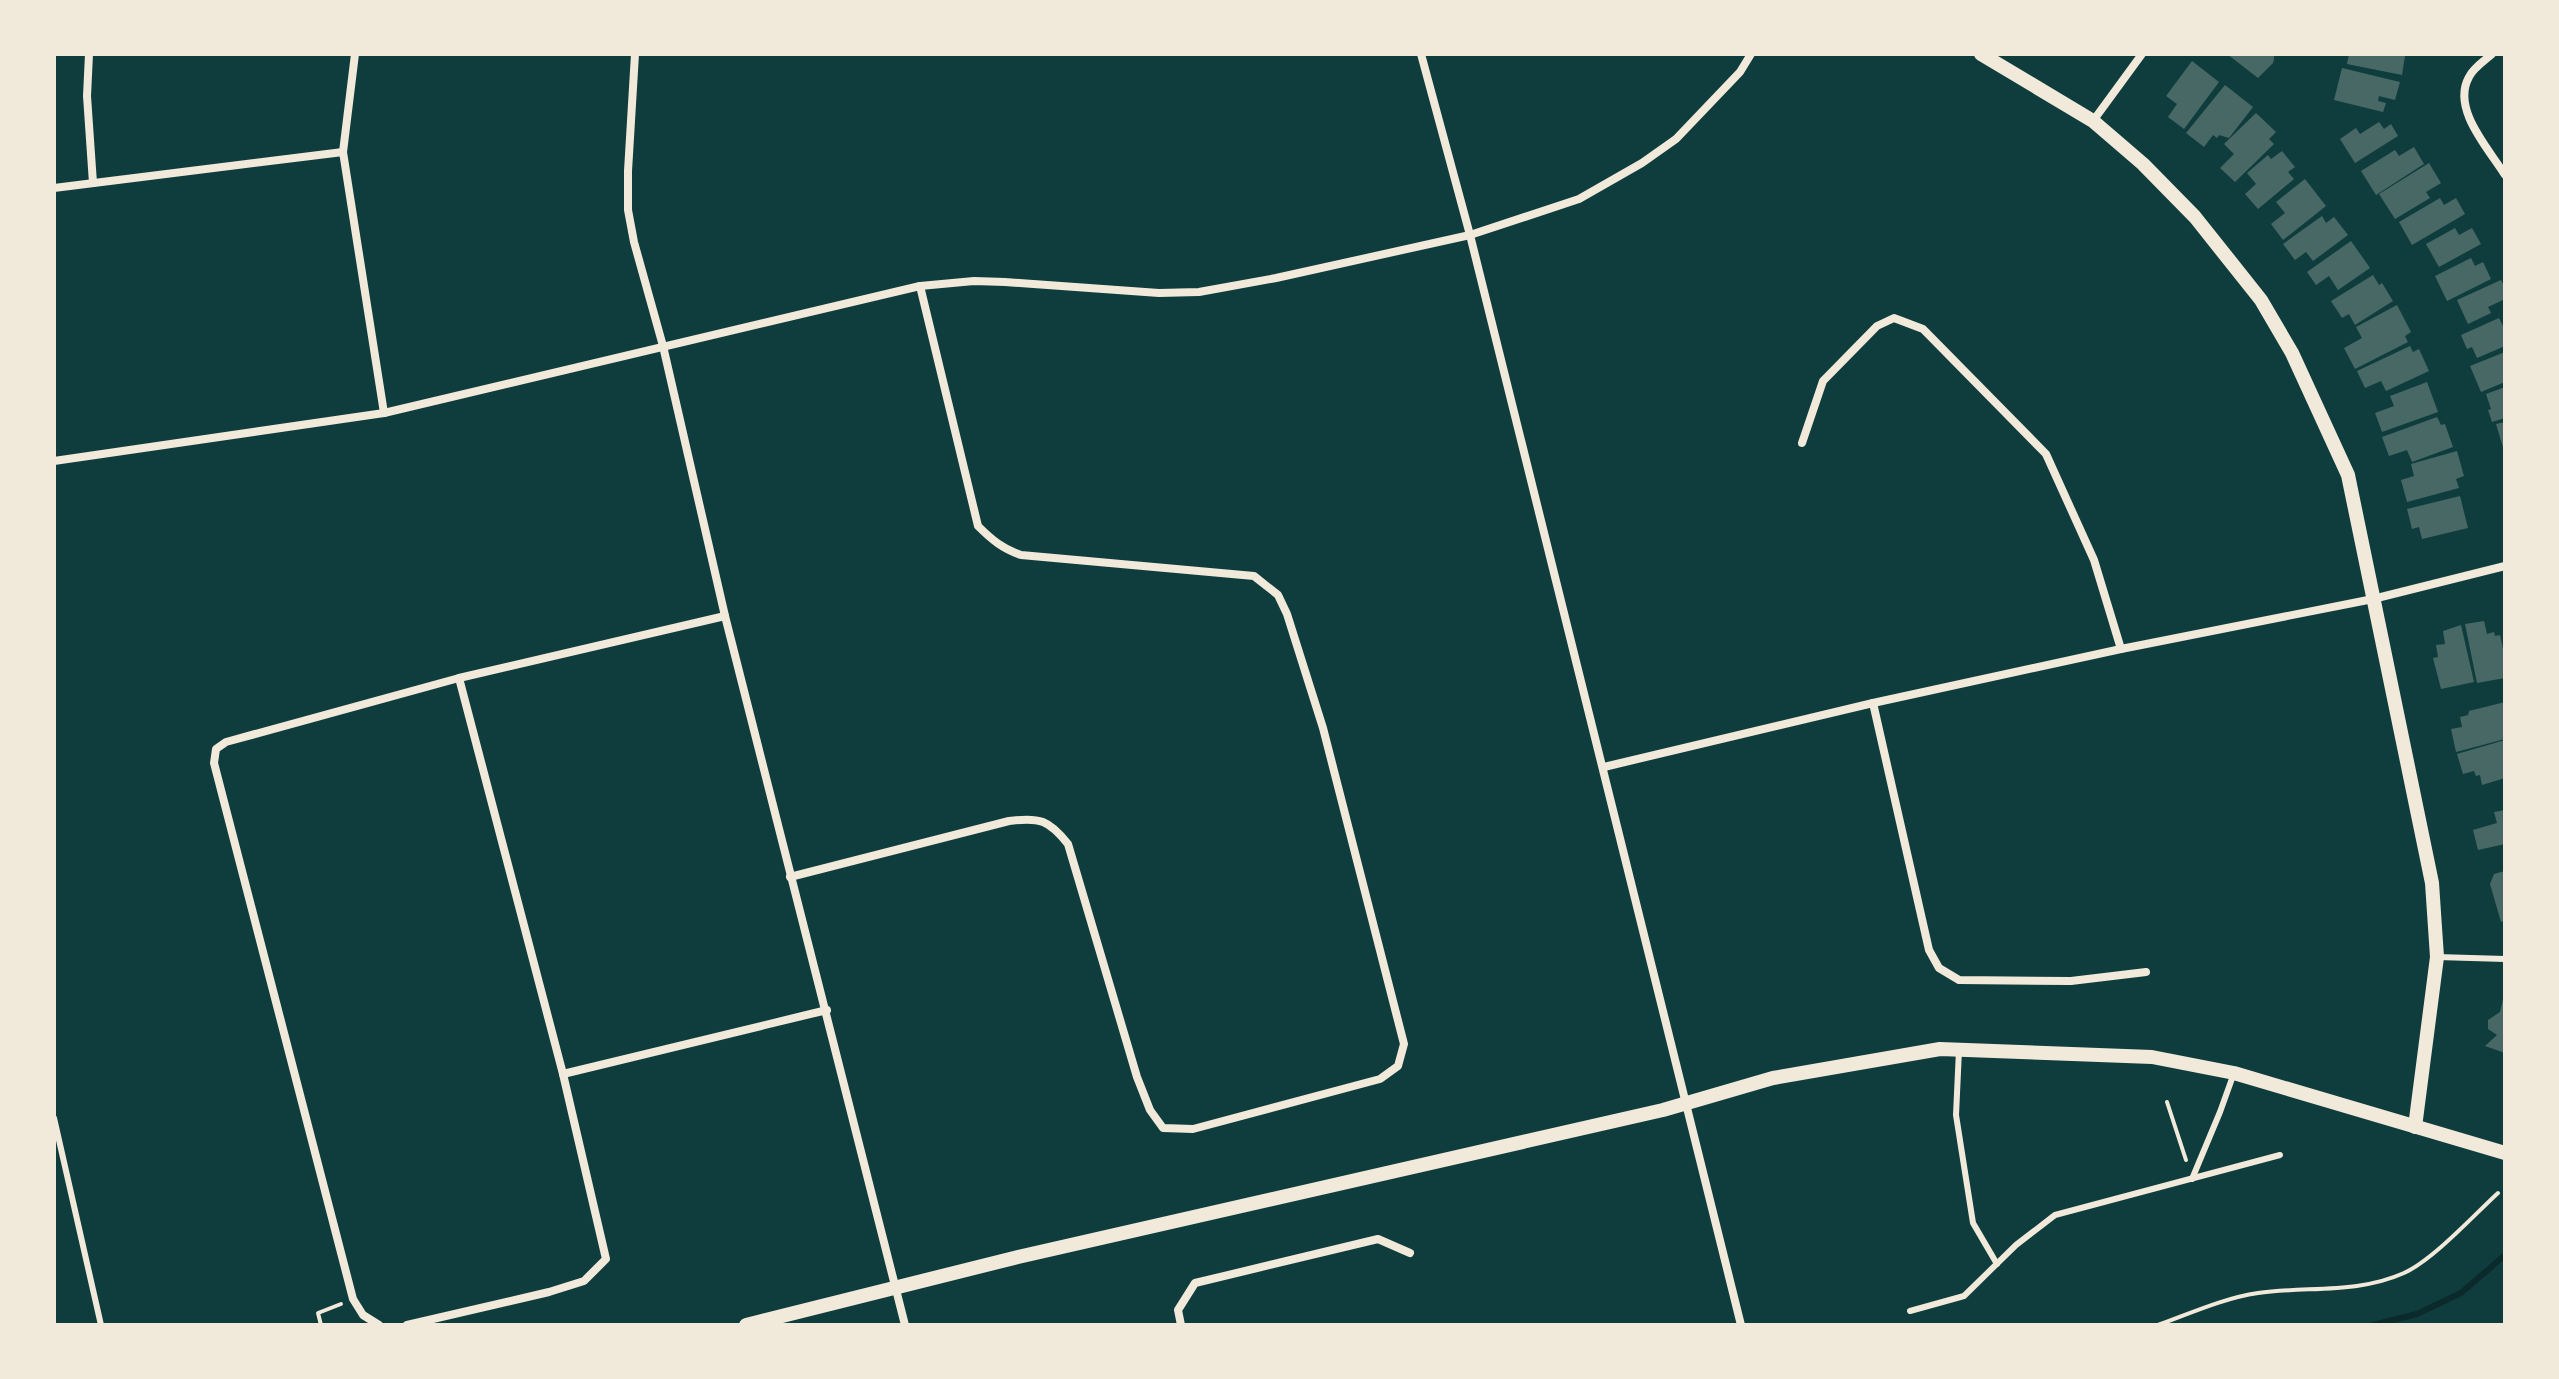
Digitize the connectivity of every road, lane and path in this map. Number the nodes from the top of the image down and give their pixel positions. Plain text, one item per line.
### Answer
1 (89, 54) edge
2 (355, 54) edge
3 (635, 54) edge
4 (1421, 54) edge
5 (1751, 54) edge
6 (1981, 54) edge
7 (2142, 54) edge
8 (2492, 54) edge
9 (2093, 121) junction
10 (343, 152) junction
11 (2505, 175) edge
12 (93, 183) junction
13 (54, 188) edge
14 (1470, 235) junction
15 (920, 286) junction
16 (663, 346) junction
17 (384, 413) junction
18 (1802, 443) dead end
19 (54, 461) edge
20 (2505, 566) edge
21 (2373, 599) junction
22 (725, 616) junction
23 (2121, 649) junction
24 (459, 678) junction
25 (1873, 703) junction
26 (1604, 767) junction
27 (790, 877) junction
28 (2437, 957) junction
29 (2505, 959) edge
30 (2146, 972) dead end
31 (827, 1010) junction
32 (1959, 1050) junction
33 (2234, 1073) junction
34 (563, 1074) junction
35 (2167, 1102) dead end
36 (1688, 1103) junction
37 (54, 1118) edge
38 (2415, 1127) junction
39 (2505, 1153) edge
40 (2280, 1155) dead end
41 (2192, 1179) junction
42 (2498, 1193) dead end
43 (1410, 1253) dead end
44 (1997, 1264) junction
45 (896, 1288) junction
46 (353, 1299) junction
47 (1910, 1311) dead end
48 (101, 1325) edge
49 (321, 1325) edge
50 (379, 1325) edge
51 (407, 1325) edge
52 (746, 1325) edge
53 (905, 1325) edge
54 (1181, 1325) edge
55 (1741, 1325) edge
56 (2158, 1325) edge

1 - 12 street
2 - 10 street
3 - 16 street
4 - 14 street
5 - 14 street
6 - 9 street
7 - 9 street
8 - 11 street
9 - 21 street
10 - 12 street
10 - 17 street
12 - 13 street
14 - 15 street
14 - 26 street
15 - 16 street
15 - 27 street
16 - 17 street
16 - 22 street
17 - 19 street
18 - 23 street
20 - 21 street
21 - 23 street
21 - 28 street
22 - 24 street
22 - 27 street
23 - 25 street
24 - 34 street
24 - 46 street
25 - 26 street
25 - 30 street
26 - 36 street
27 - 31 street
28 - 29 lane
28 - 38 street
31 - 34 street
31 - 45 street
32 - 33 street
32 - 36 street
32 - 44 lane
33 - 38 street
33 - 41 lane
34 - 51 street
35 - 41 path
36 - 45 street
36 - 55 street
37 - 48 lane
38 - 39 street
40 - 41 lane
41 - 44 lane
42 - 56 path
43 - 54 street
44 - 47 lane
45 - 52 street
45 - 53 street
46 - 49 path
46 - 50 street

